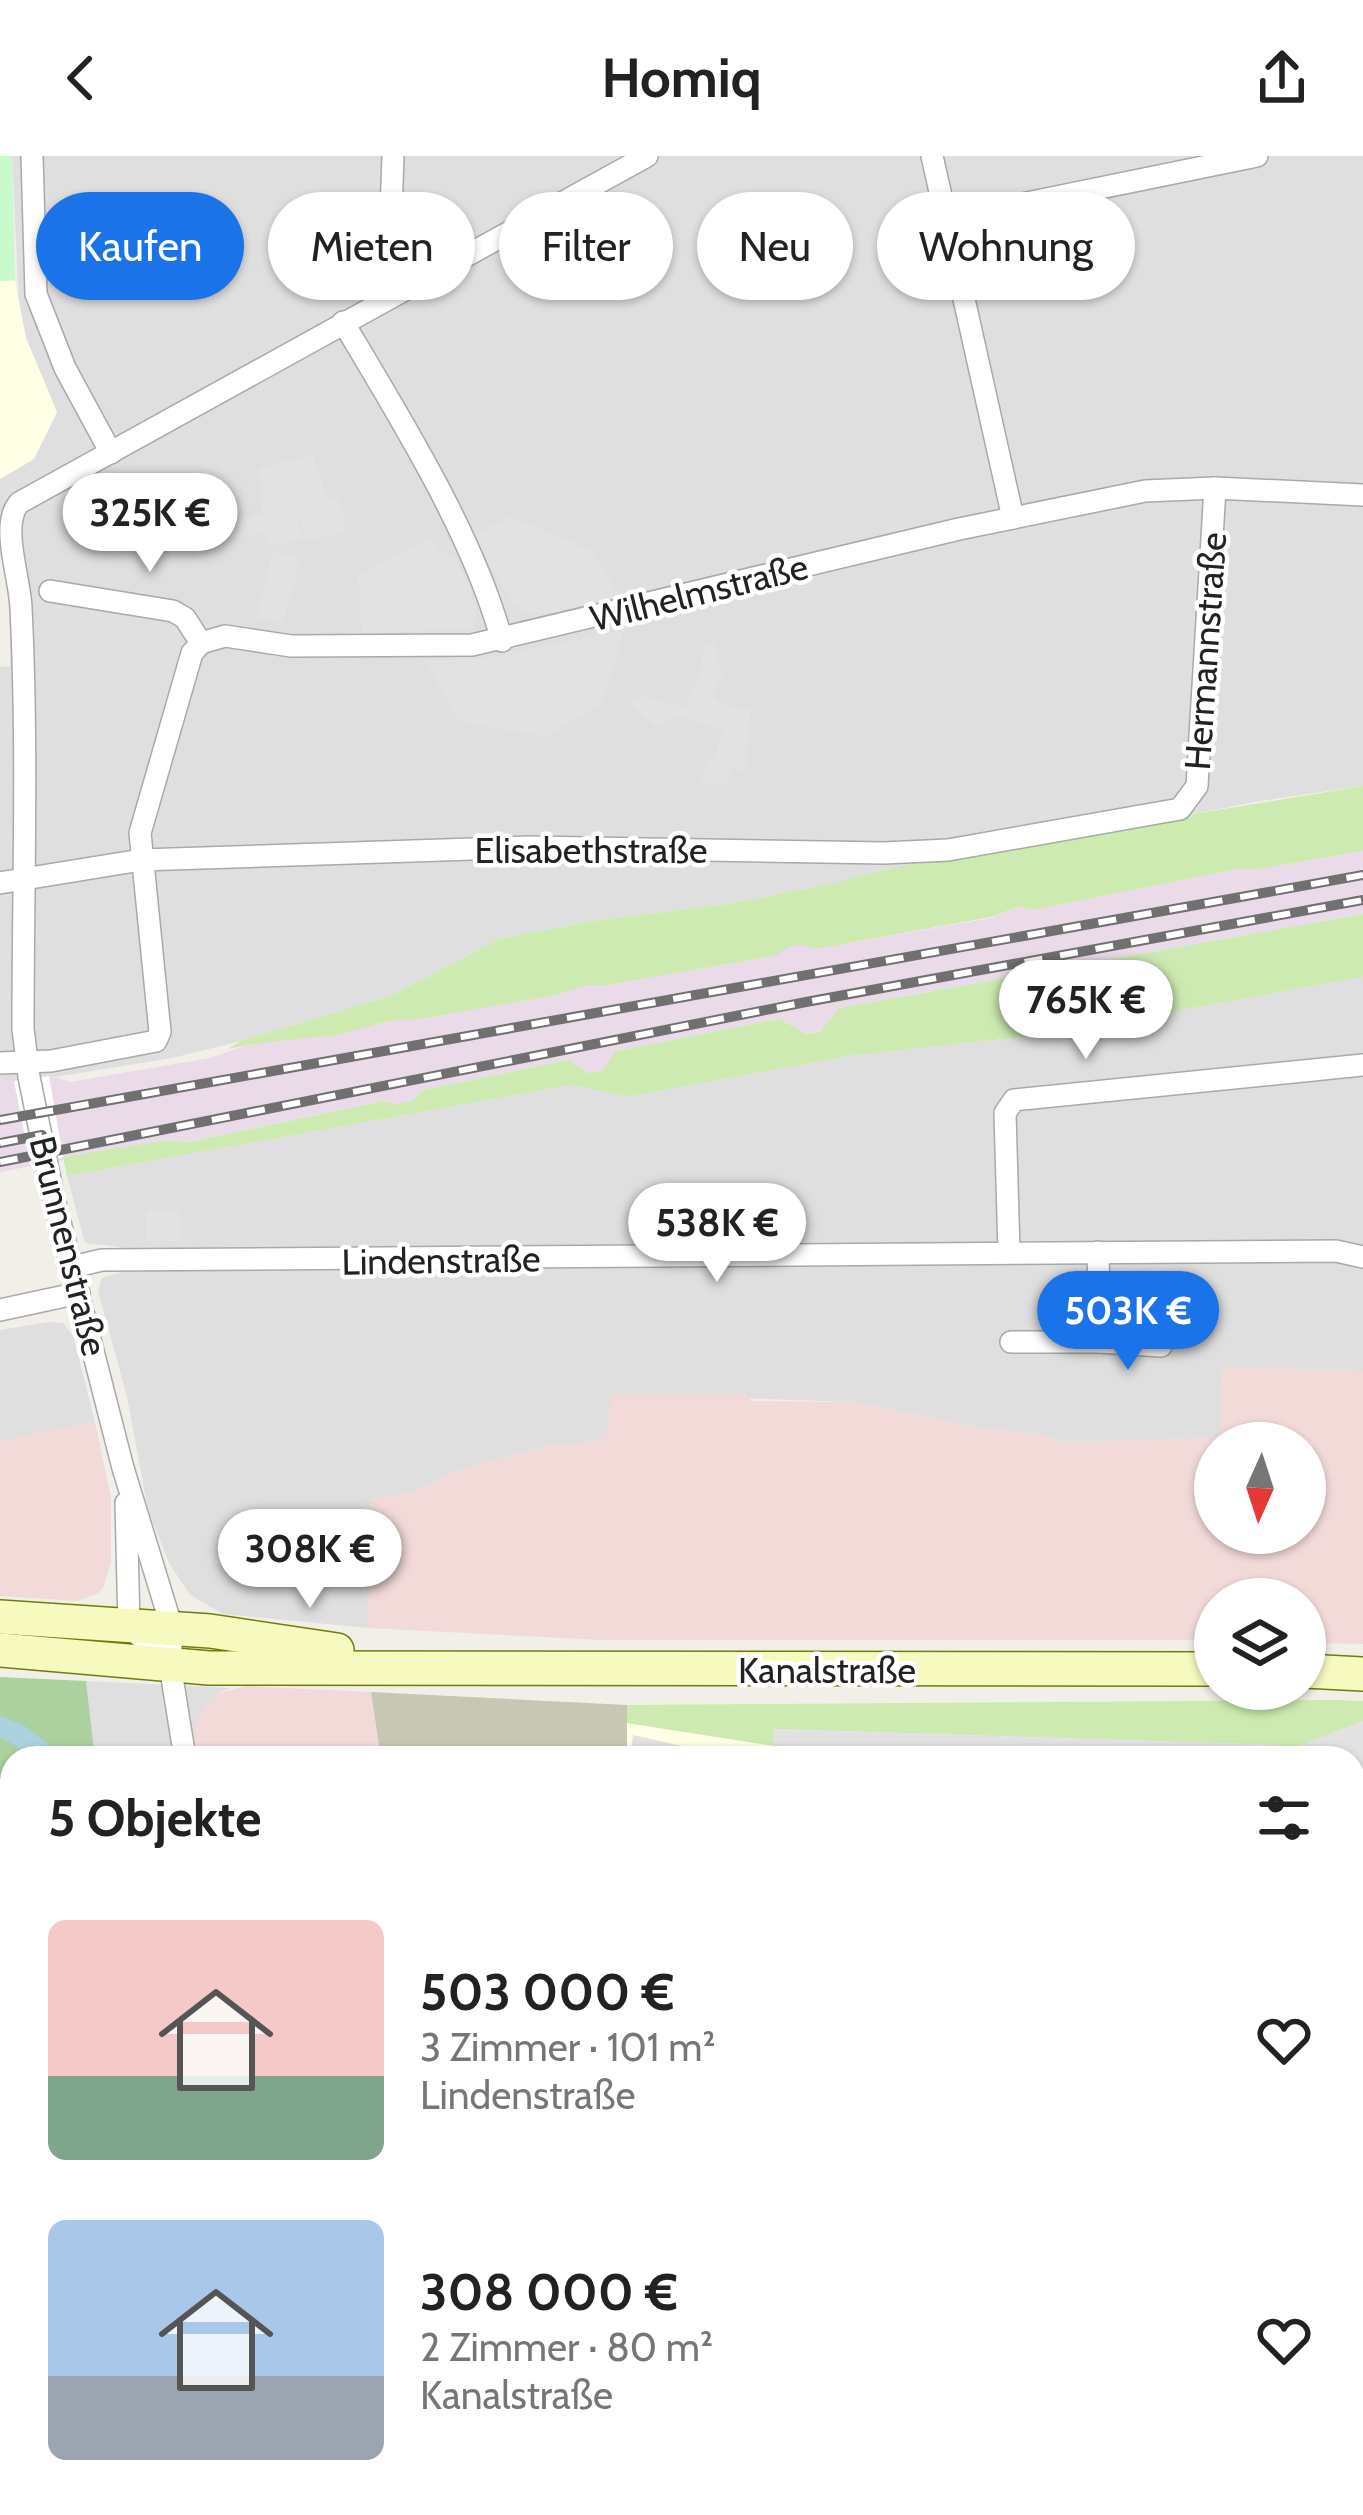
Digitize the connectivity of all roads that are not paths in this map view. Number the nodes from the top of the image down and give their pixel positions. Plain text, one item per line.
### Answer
1 (32, 156) edge
2 (393, 156) edge
3 (647, 156) edge
4 (932, 156) edge
5 (1256, 156) edge
6 (392, 192) edge
7 (941, 192) edge
8 (1080, 192) edge
9 (475, 249) edge
10 (381, 300) edge
11 (966, 300) edge
12 (343, 322) junction
13 (111, 453) junction
14 (1215, 488) junction
15 (1363, 495) edge
16 (1013, 518) junction
17 (50, 591) dead end
18 (502, 641) junction
19 (201, 644) junction
20 (1180, 809) joint
21 (141, 860) junction
22 (23, 879) junction
23 (0, 883) edge
24 (26, 1061) junction
25 (0, 1063) edge
26 (1363, 1065) edge
27 (1009, 1252) junction
28 (1098, 1252) junction
29 (1363, 1257) edge
30 (72, 1267) junction
31 (79, 1294) junction
32 (0, 1310) edge
33 (1011, 1342) dead end
34 (1100, 1342) junction
35 (1160, 1346) dead end
36 (123, 1468) junction
37 (0, 1617) edge
38 (129, 1625) junction
39 (172, 1628) junction
40 (0, 1650) edge
41 (170, 1665) junction
42 (439, 1666) junction
43 (1194, 1669) edge
44 (1326, 1672) edge
45 (1363, 1674) edge
46 (183, 1746) edge

1 - 13 street
2 - 6 street
3 - 9 street
4 - 7 street
5 - 8 street
10 - 12 street
11 - 16 street
12 - 13 street
12 - 18 street
13 - 22 street, Brunnenstraße
14 - 15 street, Wilhelmstraße
14 - 16 street, Wilhelmstraße
14 - 20 street, Hermannstraße
16 - 18 street, Wilhelmstraße
17 - 19 street
18 - 19 street, Wilhelmstraße
19 - 21 street
20 - 21 street, Elisabethstraße
21 - 22 street, Elisabethstraße
21 - 24 street
22 - 23 street, Elisabethstraße
22 - 24 street, Brunnenstraße
24 - 25 street
24 - 30 street, Brunnenstraße
26 - 27 street
27 - 28 street, Lindenstraße
27 - 30 street, Lindenstraße
28 - 29 street, Lindenstraße
28 - 34 street
30 - 31 street, Brunnenstraße
31 - 32 street
31 - 36 street, Brunnenstraße
33 - 34 street
34 - 35 street
36 - 38 street, Brunnenstraße
36 - 39 street, Brunnenstraße
37 - 38 main road, Kanalstraße
38 - 39 main road, Kanalstraße
38 - 41 street
39 - 41 street, Brunnenstraße
39 - 42 main road, Kanalstraße
40 - 41 main road, Kanalstraße
41 - 42 main road, Kanalstraße
41 - 46 street, Brunnenstraße
42 - 43 main road, Kanalstraße
44 - 45 main road

